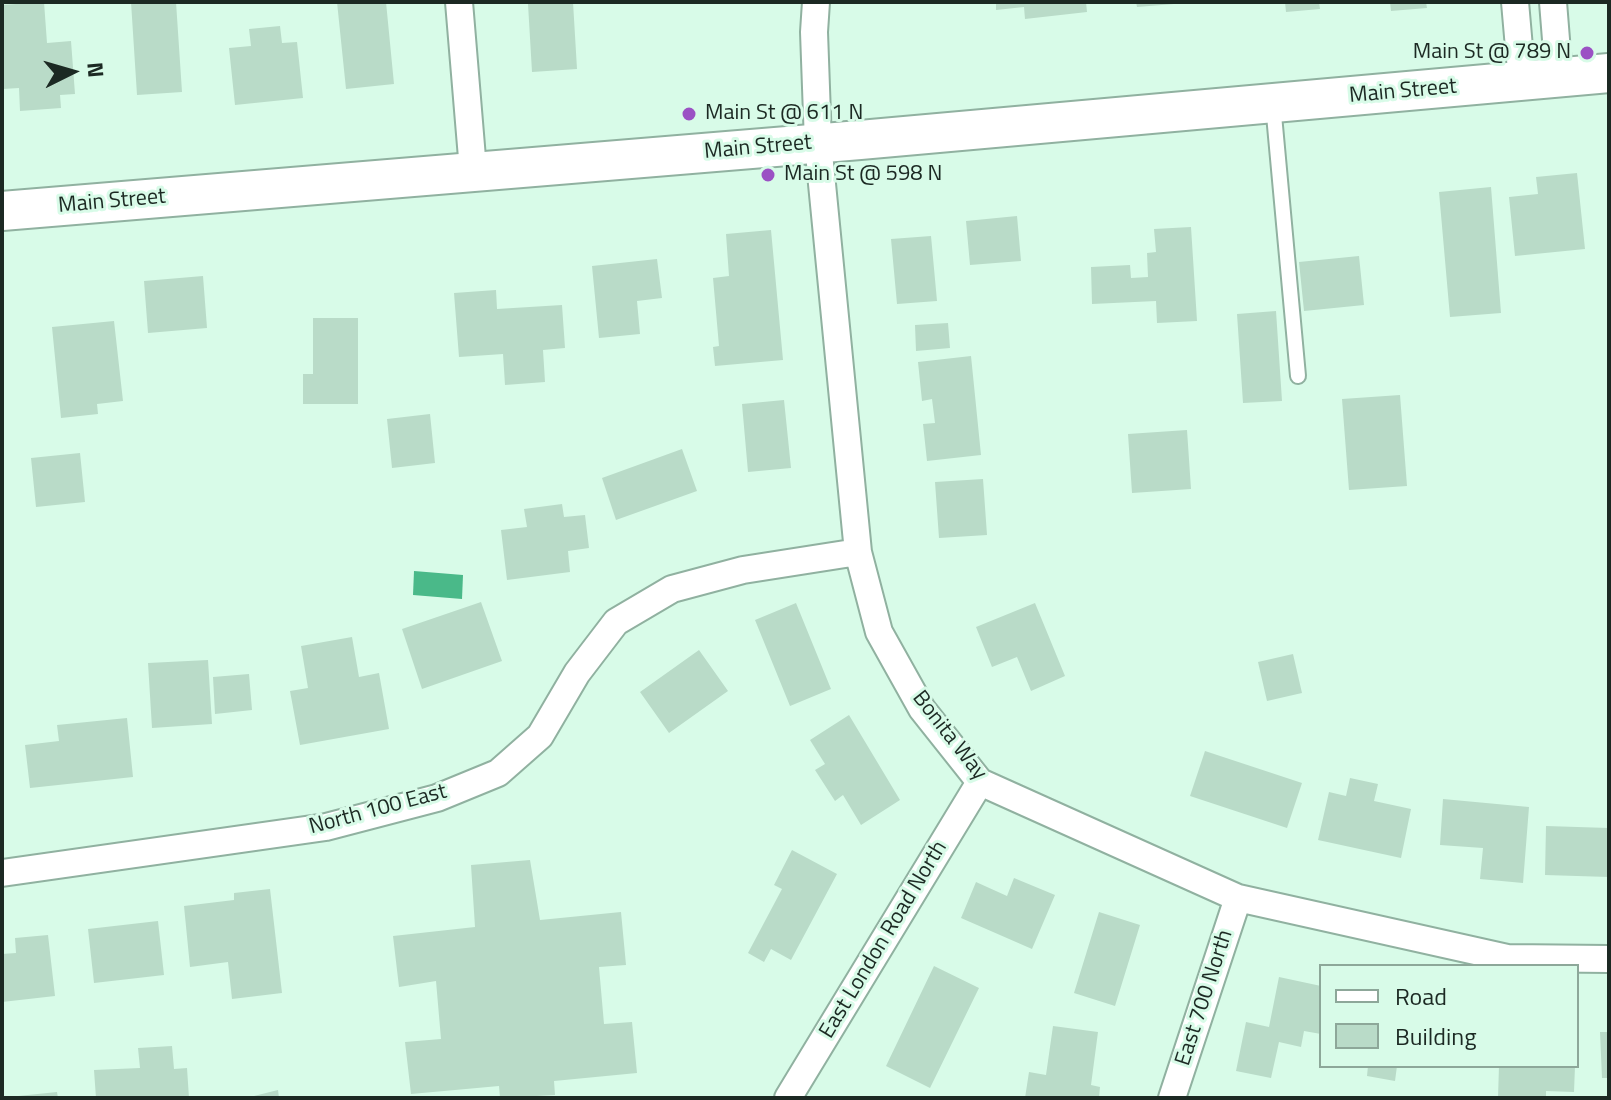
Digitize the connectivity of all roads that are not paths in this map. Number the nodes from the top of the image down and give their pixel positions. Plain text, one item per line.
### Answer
1 (459, 2) edge
2 (816, 2) edge
3 (1515, 2) edge
4 (1553, 2) edge
5 (1609, 73) edge
6 (1559, 77) junction
7 (1522, 82) junction
8 (1273, 104) junction
9 (818, 143) junction
10 (473, 170) junction
11 (2, 211) edge
12 (1298, 376) dead end
13 (858, 552) junction
14 (980, 782) junction
15 (2, 873) edge
16 (1238, 898) junction
17 (1609, 959) edge
18 (788, 1098) edge
19 (1172, 1098) edge

1 - 10 street
2 - 9 street, Bonita Way
3 - 7 street
4 - 6 street
5 - 6 main road, Main Street
6 - 7 main road, Main Street
7 - 8 main road, Main Street
8 - 9 main road, Main Street
8 - 12 lane
9 - 10 main road, Main Street
9 - 13 street, Bonita Way
10 - 11 main road, Main Street
13 - 14 street, Bonita Way
13 - 15 street, North 100 East
14 - 16 street, Bonita Way
14 - 18 street, East London Road North
16 - 17 street, Bonita Way
16 - 19 street, East 700 North

